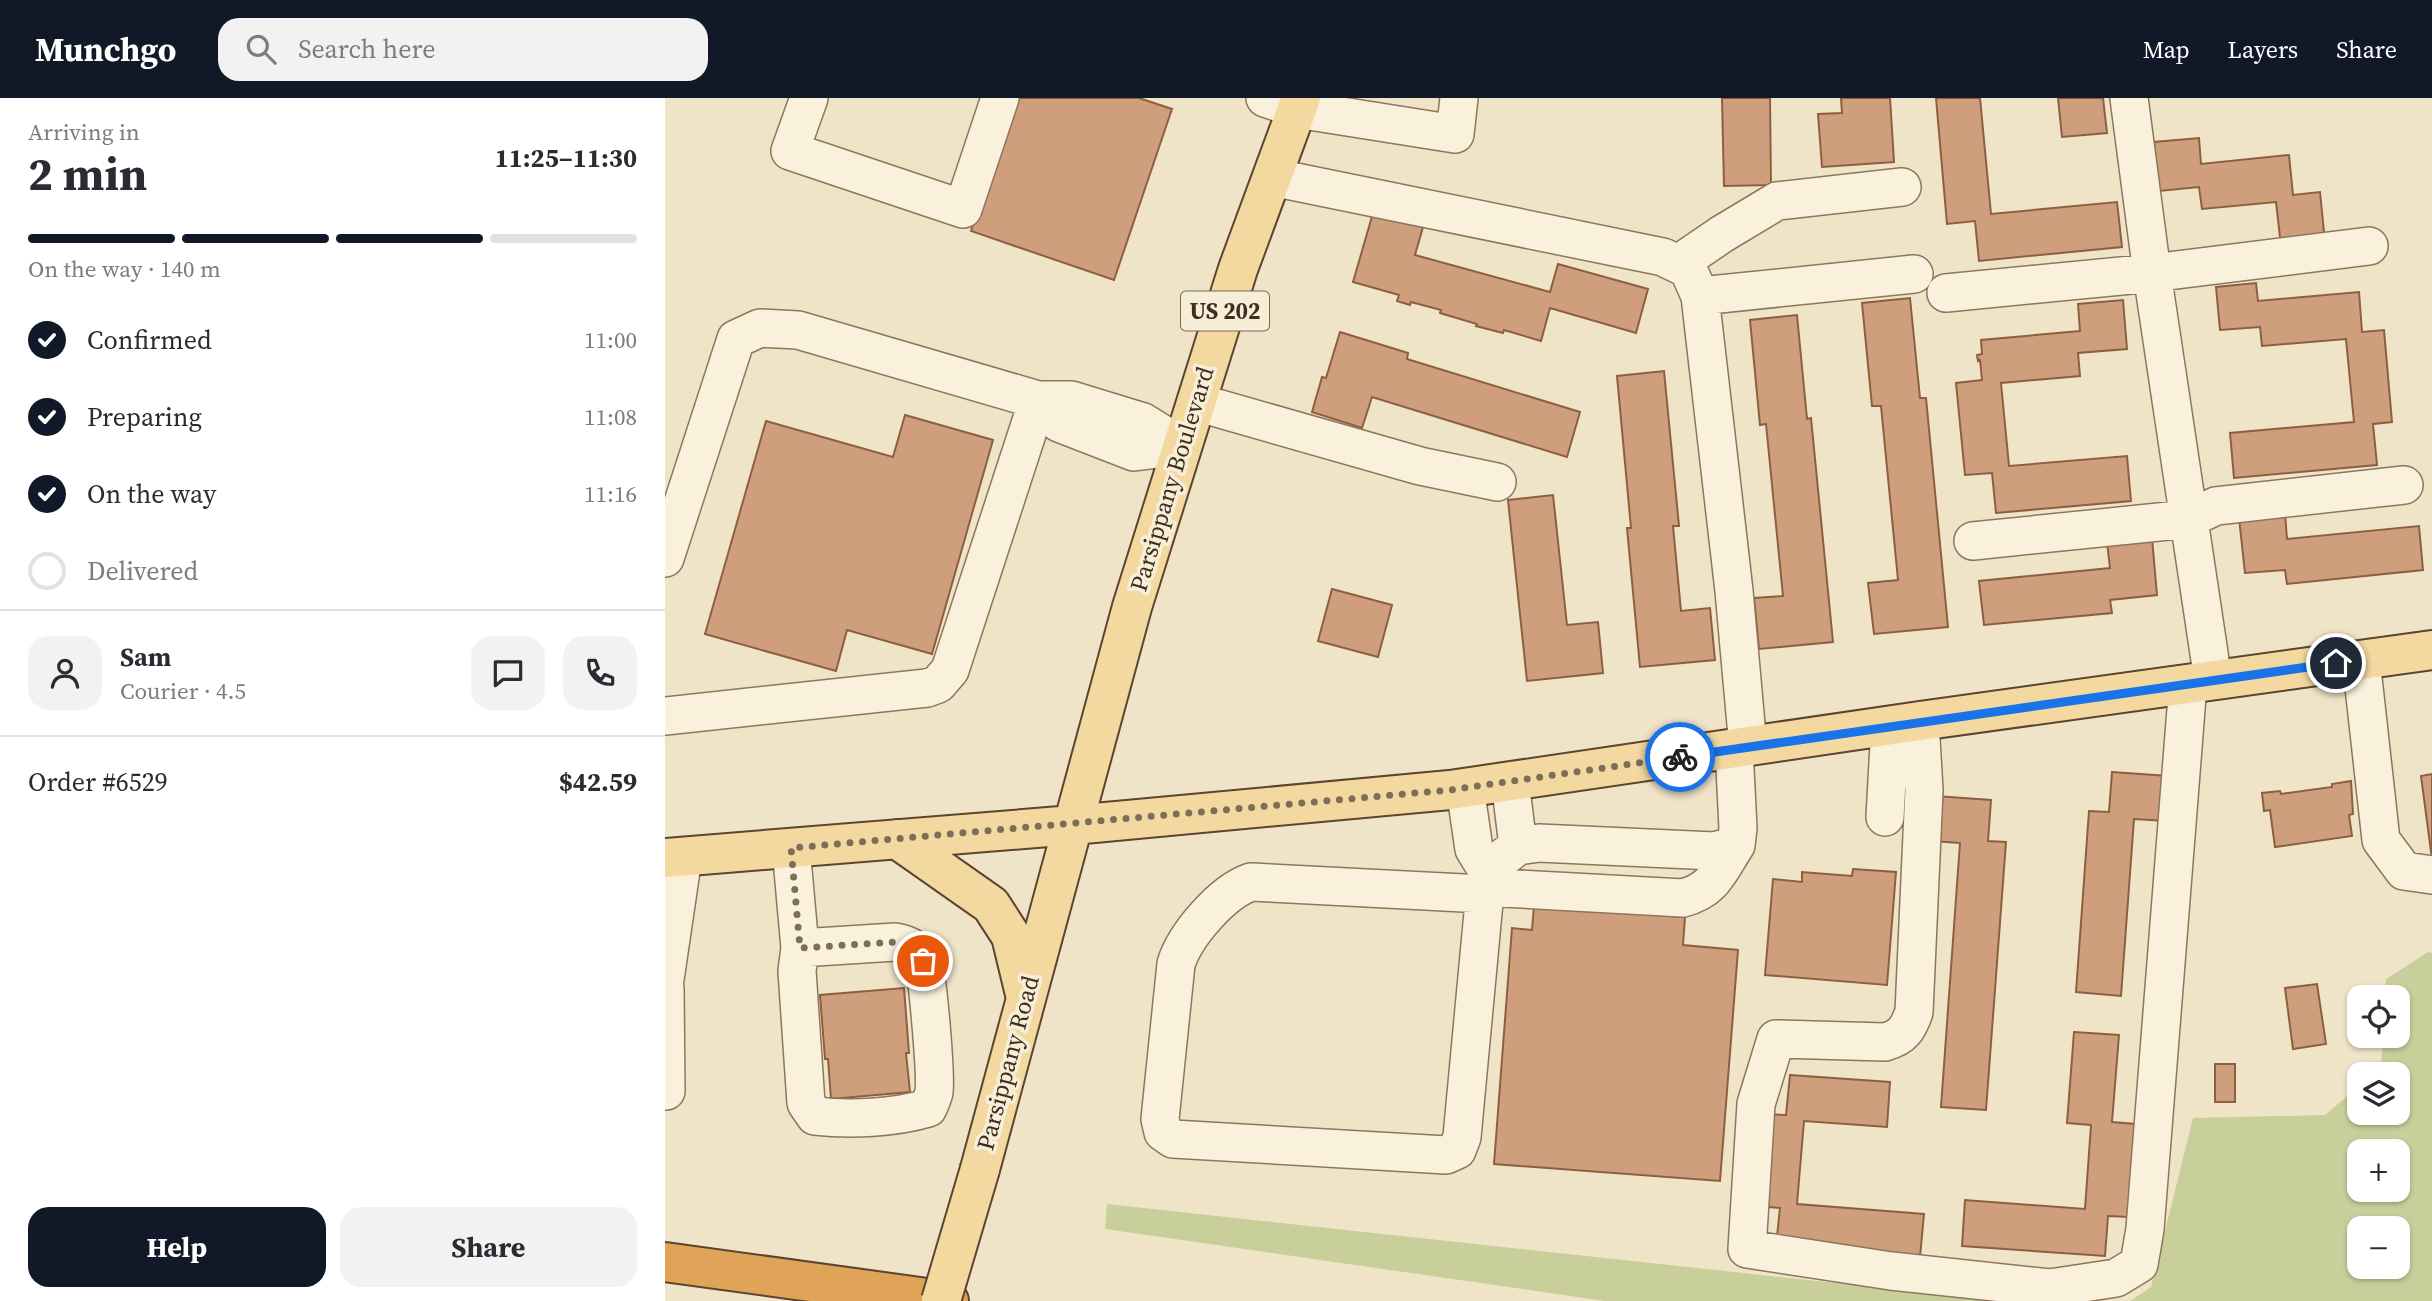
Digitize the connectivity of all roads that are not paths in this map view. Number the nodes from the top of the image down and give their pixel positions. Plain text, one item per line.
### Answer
1 (809, 98) edge
2 (1000, 98) edge
3 (1458, 98) edge
4 (2129, 98) edge
5 (1288, 102) edge
6 (1272, 177) junction
7 (1902, 187) dead end
8 (2369, 246) dead end
9 (1678, 264) junction
10 (2152, 273) junction
11 (1914, 274) dead end
12 (1946, 293) dead end
13 (1700, 296) junction
14 (1038, 400) junction
15 (1196, 402) junction
16 (1182, 446) junction
17 (1497, 482) dead end
18 (2404, 485) dead end
19 (2188, 519) junction
20 (1973, 541) dead end
21 (665, 558) edge
22 (2432, 650) edge
23 (2361, 660) junction
24 (2200, 682) junction
25 (665, 716) edge
26 (1905, 723) junction
27 (1741, 748) junction
28 (1510, 781) junction
29 (1465, 788) junction
30 (1885, 817) dead end
31 (1073, 825) junction
32 (897, 839) junction
33 (1736, 845) junction
34 (1518, 846) junction
35 (791, 848) junction
36 (674, 858) edge
37 (2432, 875) edge
38 (1485, 884) junction
39 (800, 948) junction
40 (665, 979) edge
41 (665, 988) edge
42 (1025, 995) junction
43 (667, 1091) edge
44 (665, 1262) edge
45 (941, 1301) edge
46 (949, 1301) edge

1 - 2 lane
3 - 5 lane
4 - 10 lane
5 - 6 main road, Parsippany Boulevard / US 202
6 - 9 lane
6 - 15 main road, Parsippany Boulevard / US 202
7 - 9 lane
8 - 10 lane
9 - 13 lane
10 - 12 lane
10 - 19 lane
11 - 13 lane
13 - 27 lane
14 - 16 lane
14 - 21 lane
14 - 25 lane
15 - 16 main road, Parsippany Boulevard / US 202
15 - 17 lane
16 - 31 main road, Parsippany Boulevard / US 202
18 - 19 lane
19 - 20 lane
19 - 24 lane
22 - 23 main road
23 - 24 main road
23 - 37 lane
24 - 26 main road
24 - 26 lane
26 - 27 main road
26 - 30 lane
27 - 28 main road
27 - 33 lane
28 - 29 main road
28 - 34 lane
29 - 31 main road
29 - 38 lane
31 - 32 main road
31 - 42 main road, Parsippany Road
32 - 35 main road
32 - 42 main road
33 - 34 lane
33 - 38 lane
34 - 38 lane
35 - 36 main road
35 - 39 lane
36 - 40 lane
38 - 38 lane
39 - 39 lane
41 - 43 lane
42 - 45 main road, Parsippany Road, bridge
44 - 46 highway

